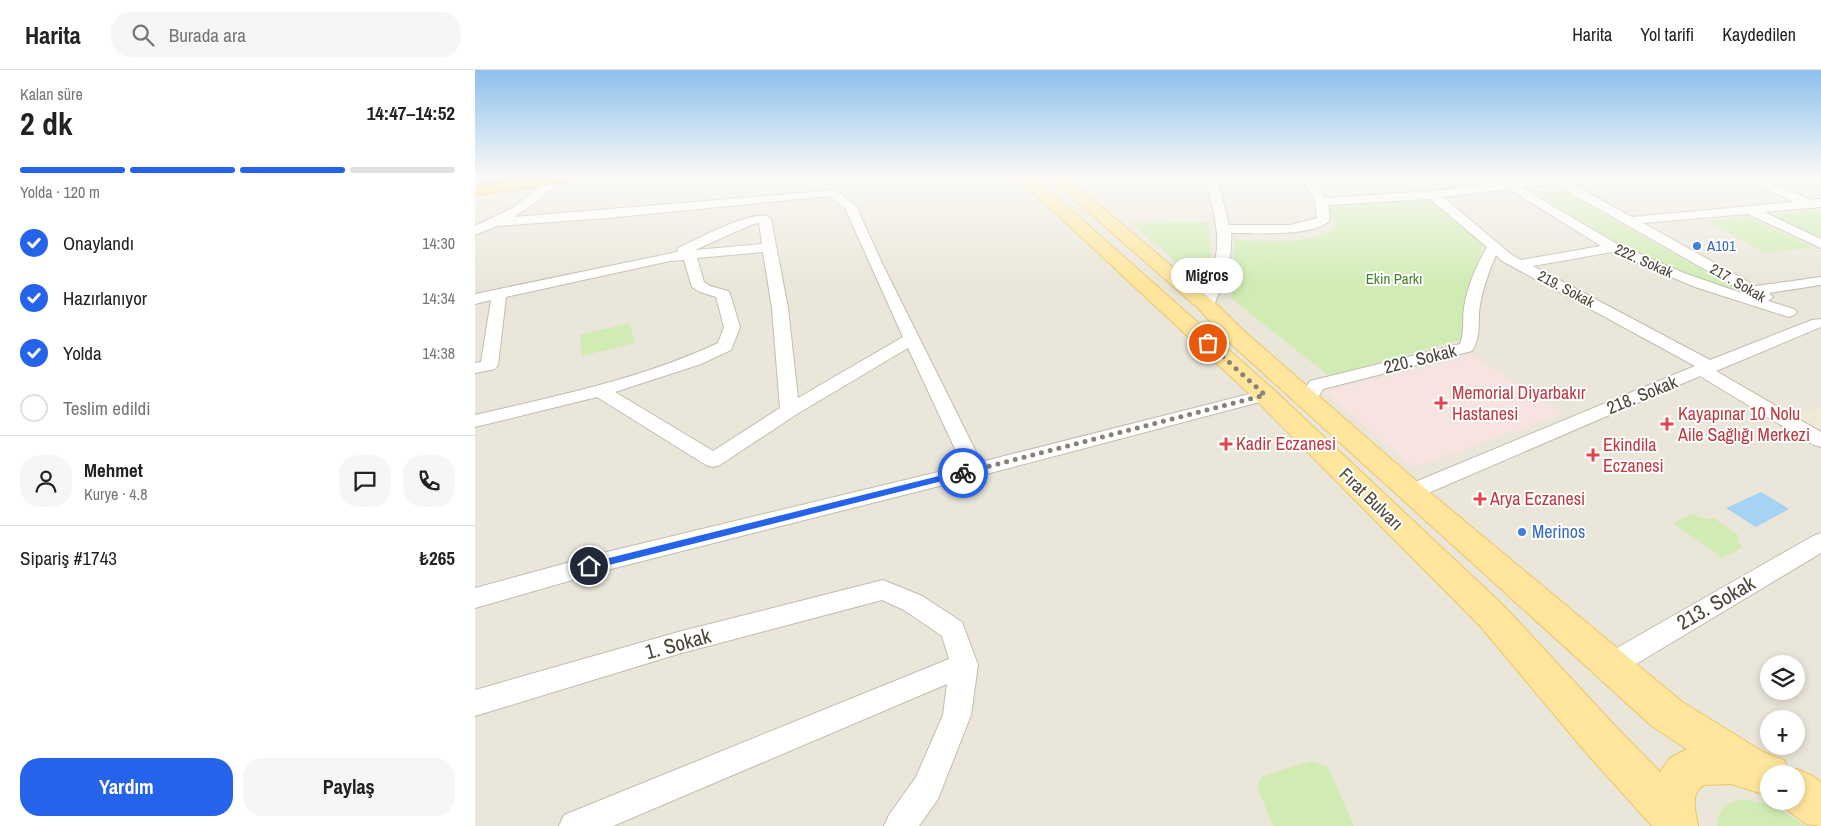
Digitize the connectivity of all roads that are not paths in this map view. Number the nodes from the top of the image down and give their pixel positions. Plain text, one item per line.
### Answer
1 (511, 213) edge
2 (615, 213) edge
3 (852, 213) edge
4 (1065, 213) edge
5 (1099, 213) edge
6 (1221, 213) edge
7 (1323, 213) edge
8 (1455, 213) edge
9 (1558, 213) edge
10 (1615, 213) edge
11 (1713, 213) edge
12 (1755, 213) edge
13 (1629, 221) junction
14 (497, 222) junction
15 (1225, 229) junction
16 (475, 231) edge
17 (1821, 244) edge
18 (1494, 246) junction
19 (769, 247) junction
20 (1614, 248) junction
21 (691, 256) junction
22 (670, 258) junction
23 (1520, 264) junction
24 (1821, 281) edge
25 (1753, 291) junction
26 (499, 294) junction
27 (475, 299) edge
28 (1206, 305) junction
29 (1789, 312) junction
30 (1820, 324) edge
31 (912, 339) junction
32 (475, 368) edge
33 (1706, 368) junction
34 (600, 391) junction
35 (1265, 395) junction
36 (1307, 400) junction
37 (790, 410) junction
38 (475, 421) edge
39 (1821, 441) edge
40 (975, 470) junction
41 (1411, 492) junction
42 (1818, 548) edge
43 (475, 598) edge
44 (964, 665) junction
45 (1611, 665) junction
46 (475, 703) edge
47 (1758, 771) edge
48 (1805, 796) edge
49 (1821, 808) edge
50 (1676, 822) edge
51 (575, 826) edge
52 (900, 826) edge

1 - 14 street
2 - 14 street
3 - 31 street
4 - 35 main road, Fırat Bulvarı
5 - 28 main road, Fırat Bulvarı
6 - 15 street
7 - 15 street
8 - 18 street, 219. Sokak
9 - 20 street, 222. Sokak
10 - 13 street, 217. Sokak
11 - 13 street
12 - 17 street
13 - 25 street, 217. Sokak
14 - 16 street
15 - 28 street
18 - 23 street, 219. Sokak
18 - 36 street, 220. Sokak
19 - 21 street
19 - 22 street
19 - 37 street
20 - 23 street
20 - 29 street, 222. Sokak
21 - 22 street
21 - 34 street
22 - 26 street
23 - 33 street, 219. Sokak
24 - 25 street
25 - 29 street, 217. Sokak
26 - 27 street
26 - 32 street
28 - 36 main road, Fırat Bulvarı
29 - 30 street, 217. Sokak
30 - 33 street, 218. Sokak
31 - 37 street
31 - 40 street
33 - 39 street
33 - 41 street, 218. Sokak
34 - 37 street
34 - 38 street
35 - 40 street
35 - 50 main road, Fırat Bulvarı
36 - 41 main road, Fırat Bulvarı
40 - 43 street
41 - 45 main road, Fırat Bulvarı
42 - 45 street, 213. Sokak
44 - 46 street, 1. Sokak
44 - 51 street
44 - 52 street
45 - 47 main road, Fırat Bulvarı
47 - 50 main road
48 - 49 main road

